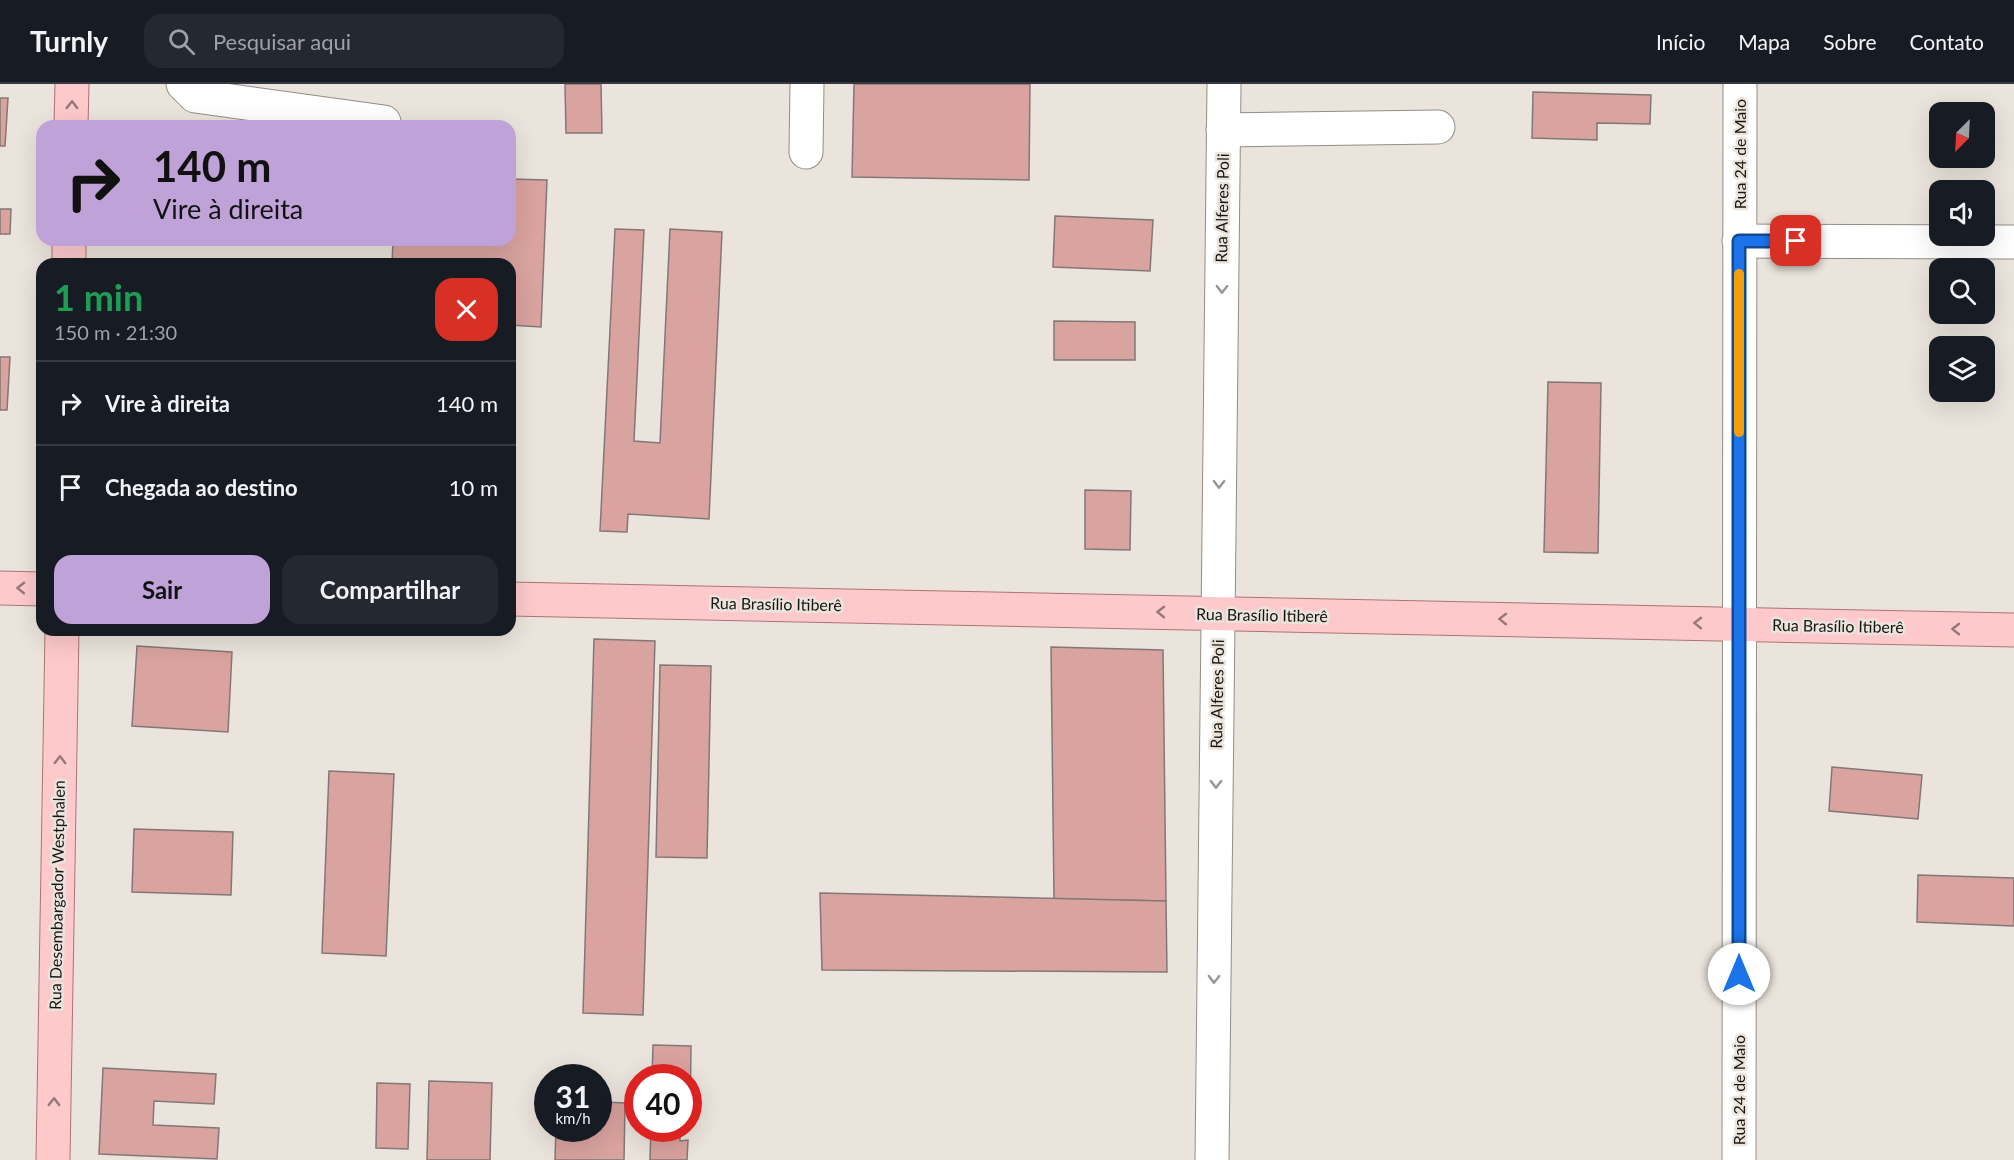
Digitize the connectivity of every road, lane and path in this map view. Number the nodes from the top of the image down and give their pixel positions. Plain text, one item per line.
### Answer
1 (72, 84) edge
2 (183, 84) edge
3 (807, 84) edge
4 (1224, 84) edge
5 (1740, 84) edge
6 (71, 120) edge
7 (369, 120) edge
8 (1438, 127) dead end
9 (1223, 130) junction
10 (806, 152) dead end
11 (1739, 241) junction
12 (2014, 242) edge
13 (0, 588) edge
14 (36, 589) edge
15 (516, 598) edge
16 (1218, 614) junction
17 (1739, 624) junction
18 (2014, 630) edge
19 (62, 636) edge
20 (52, 1160) edge
21 (1212, 1160) edge
22 (1739, 1160) edge

6 -> 1 main road
2 - 7 street
3 - 10 street
4 - 9 street, Rua Alferes Poli
5 - 11 street, Rua 24 de Maio
8 - 9 street
9 -> 16 street, Rua Alferes Poli
11 - 12 street
11 - 17 street, Rua 24 de Maio
14 -> 13 main road
16 -> 15 main road, Rua Brasílio Itiberê
17 -> 16 main road, Rua Brasílio Itiberê
16 -> 21 street, Rua Alferes Poli
18 -> 17 main road, Rua Brasílio Itiberê
17 - 22 street, Rua 24 de Maio
20 -> 19 main road, Rua Desembargador Westphalen

